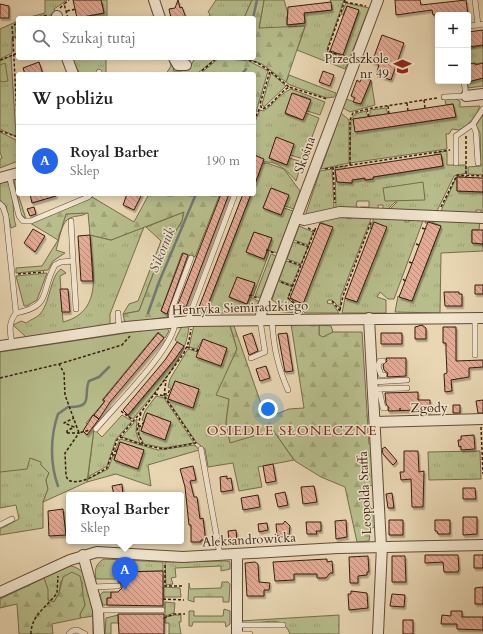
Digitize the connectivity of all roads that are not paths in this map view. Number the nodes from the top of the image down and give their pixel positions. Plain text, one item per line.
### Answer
1 (154, 0) edge
2 (475, 0) edge
3 (377, 4) edge
4 (159, 16) edge
5 (480, 24) edge
6 (68, 60) edge
7 (175, 60) edge
8 (186, 65) dead end
9 (72, 72) edge
10 (464, 84) edge
11 (483, 94) edge
12 (466, 96) junction
13 (444, 97) road end
14 (483, 109) edge
15 (473, 124) junction
16 (456, 163) dead end
17 (478, 163) dead end
18 (9, 175) edge
19 (89, 196) edge
20 (233, 196) edge
21 (0, 204) edge
22 (296, 218) junction
23 (483, 218) edge
24 (71, 221) dead end
25 (192, 258) dead end
26 (73, 261) junction
27 (76, 309) dead end
28 (16, 313) junction
29 (118, 313) dead end
30 (369, 318) junction
31 (479, 318) edge
32 (272, 319) junction
33 (260, 320) junction
34 (189, 321) junction
35 (173, 323) junction
36 (119, 328) junction
37 (12, 344) junction
38 (0, 346) edge
39 (475, 355) dead end
40 (251, 358) dead end
41 (407, 380) dead end
42 (407, 388) dead end
43 (288, 390) dead end
44 (381, 396) junction
45 (482, 420) edge
46 (375, 422) junction
47 (93, 429) road end
48 (201, 450) road end
49 (12, 519) dead end
50 (0, 525) edge
51 (483, 545) edge
52 (382, 546) junction
53 (237, 554) junction
54 (83, 555) junction
55 (220, 555) junction
56 (118, 586) dead end
57 (92, 587) junction
58 (0, 592) edge
59 (98, 610) junction
60 (162, 610) dead end
61 (283, 625) dead end
62 (237, 631) edge
63 (69, 634) edge
64 (85, 634) edge
65 (99, 634) edge
66 (250, 634) edge
67 (378, 634) edge

1 - 4 street
2 - 5 lane
3 - 22 street, Skośna
6 - 9 street
7 - 8 street
10 - 12 lane
11 - 12 street
12 - 13 lane
14 - 15 lane
15 - 16 lane
15 - 17 lane
18 - 19 lane
20 - 34 lane
21 - 28 lane
22 - 23 street
22 - 33 street, Skośna
24 - 26 lane
25 - 35 lane
26 - 27 lane
26 - 28 lane
28 - 37 lane
29 - 36 lane
30 - 31 street, Henryka Siemiradzkiego
30 - 32 street, Henryka Siemiradzkiego
30 - 44 street, Leopolda Staffa
31 - 39 lane
32 - 33 street, Henryka Siemiradzkiego
32 - 43 lane
33 - 34 street, Henryka Siemiradzkiego
33 - 40 lane
34 - 35 street, Henryka Siemiradzkiego
35 - 36 street, Henryka Siemiradzkiego
35 - 47 lane
36 - 37 street, Henryka Siemiradzkiego
37 - 38 street, Henryka Siemiradzkiego
41 - 44 lane
42 - 44 lane
44 - 46 street, Leopolda Staffa
45 - 46 street, Zgody
46 - 52 street, Leopolda Staffa
48 - 55 lane
49 - 50 lane
51 - 52 street, Aleksandrowicka
52 - 53 street, Aleksandrowicka
52 - 67 street, Leopolda Staffa
53 - 55 street, Aleksandrowicka
53 - 62 street
54 - 55 street, Aleksandrowicka
54 - 57 street
54 - 58 street, Aleksandrowicka
56 - 57 lane
57 - 59 street
59 - 60 lane
59 - 65 street
61 - 62 lane
62 - 66 lane
63 - 64 lane

